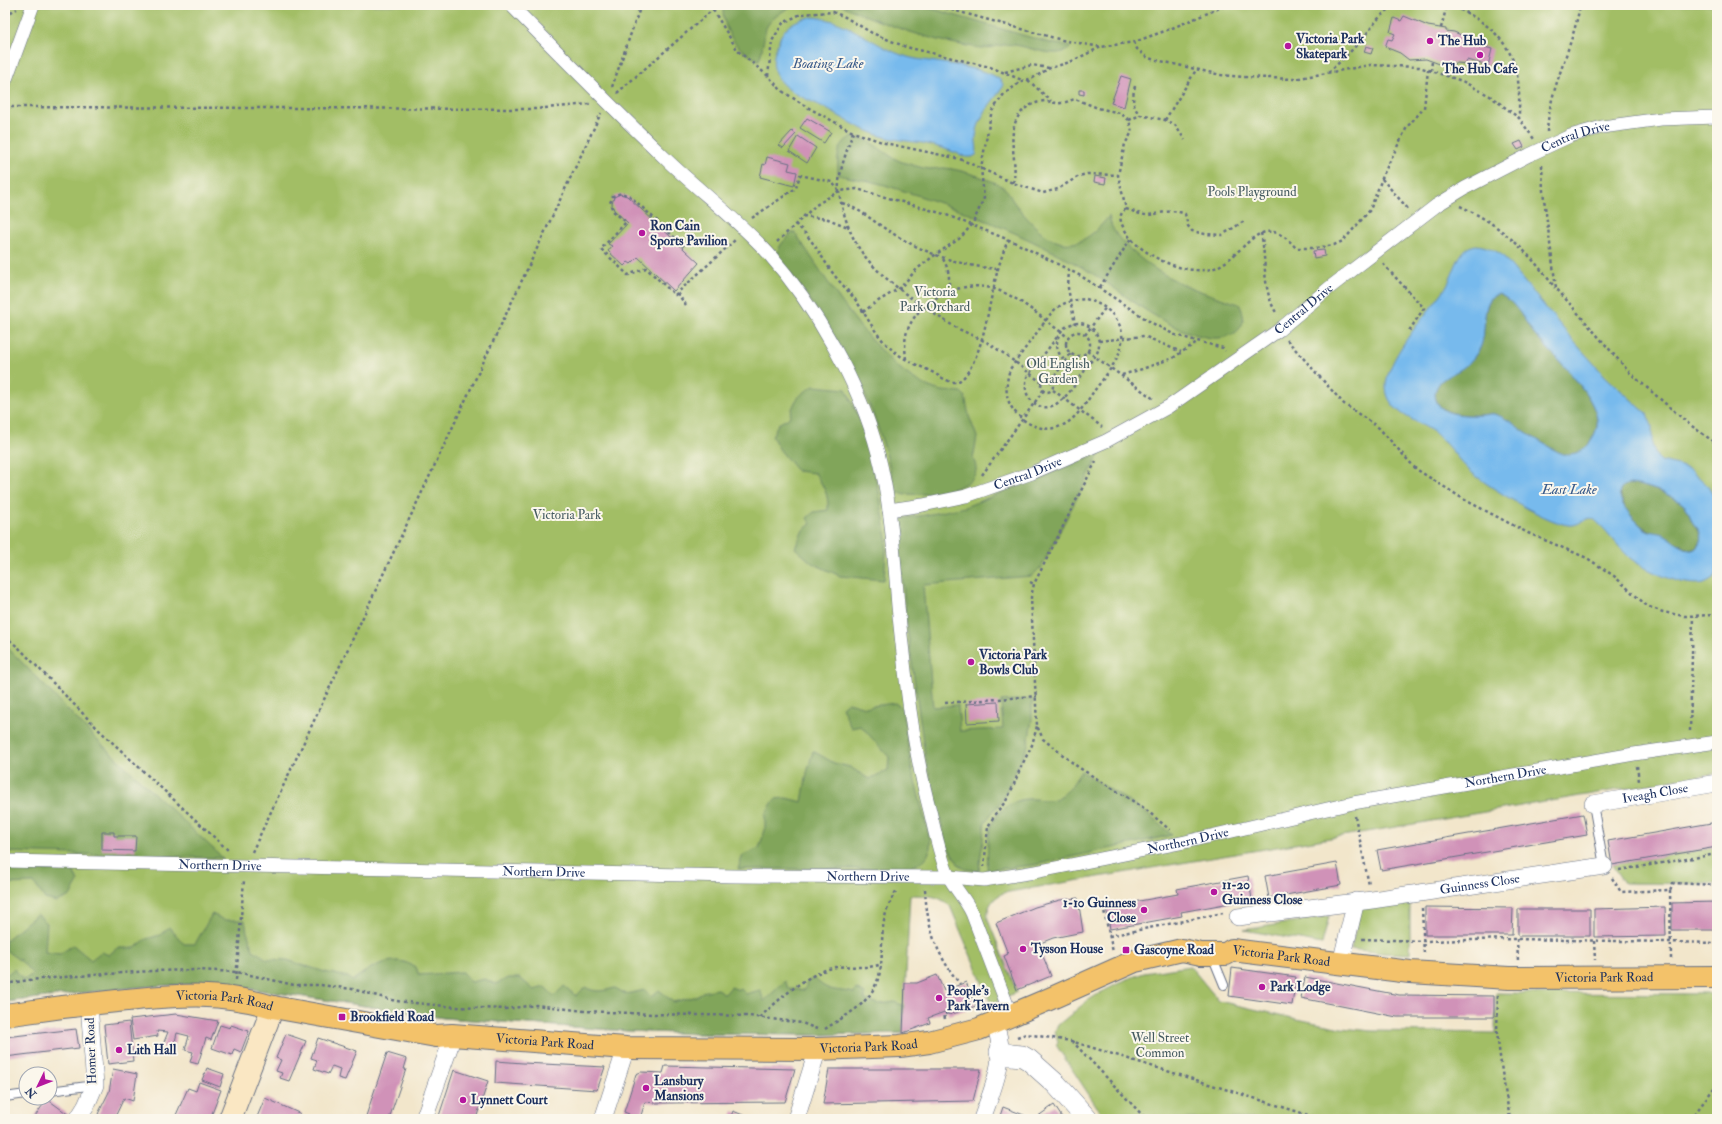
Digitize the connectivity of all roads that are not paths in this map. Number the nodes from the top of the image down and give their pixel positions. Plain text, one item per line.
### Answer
1 (33, 5) edge
2 (511, 5) edge
3 (5, 82) edge
4 (1717, 117) edge
5 (889, 510) junction
6 (1717, 742) edge
7 (1717, 783) edge
8 (1593, 804) joint
9 (5, 862) edge
10 (1606, 869) joint
11 (949, 877) junction
12 (1364, 901) junction
13 (1238, 916) road end
14 (1216, 954) junction
15 (1341, 962) junction
16 (1717, 977) edge
17 (1224, 985) dead end
18 (89, 1004) junction
19 (273, 1007) junction
20 (5, 1015) edge
21 (1003, 1019) junction
22 (452, 1035) junction
23 (1005, 1045) junction
24 (626, 1048) junction
25 (816, 1049) junction
26 (95, 1085) junction
27 (58, 1090) edge
28 (18, 1096) edge
29 (5, 1098) edge
30 (78, 1119) edge
31 (230, 1119) edge
32 (424, 1119) edge
33 (603, 1119) edge
34 (796, 1119) edge
35 (982, 1119) edge
36 (1088, 1119) edge

1 - 3 street
2 - 5 street
4 - 5 street, Central Drive
5 - 11 street
6 - 11 street, Northern Drive
7 - 8 street, Iveagh Close
8 - 10 lane
9 - 11 street, Northern Drive
10 - 12 street, Guinness Close
11 - 21 street
12 - 13 street, Guinness Close
12 - 15 street
14 - 15 main road, Victoria Park Road
14 - 17 lane
14 - 21 main road, Victoria Park Road
15 - 16 main road, Victoria Park Road
18 - 19 main road, Victoria Park Road
18 - 20 main road, Victoria Park Road
18 - 26 street, Homer Road
19 - 22 main road, Victoria Park Road
19 - 31 main road
21 - 23 street
21 - 25 main road, Victoria Park Road
22 - 24 main road, Victoria Park Road
22 - 32 street
23 - 35 street
23 - 36 street
24 - 25 main road, Victoria Park Road
24 - 33 street
25 - 34 street
26 - 27 lane
26 - 30 street, Homer Road
28 - 29 lane

